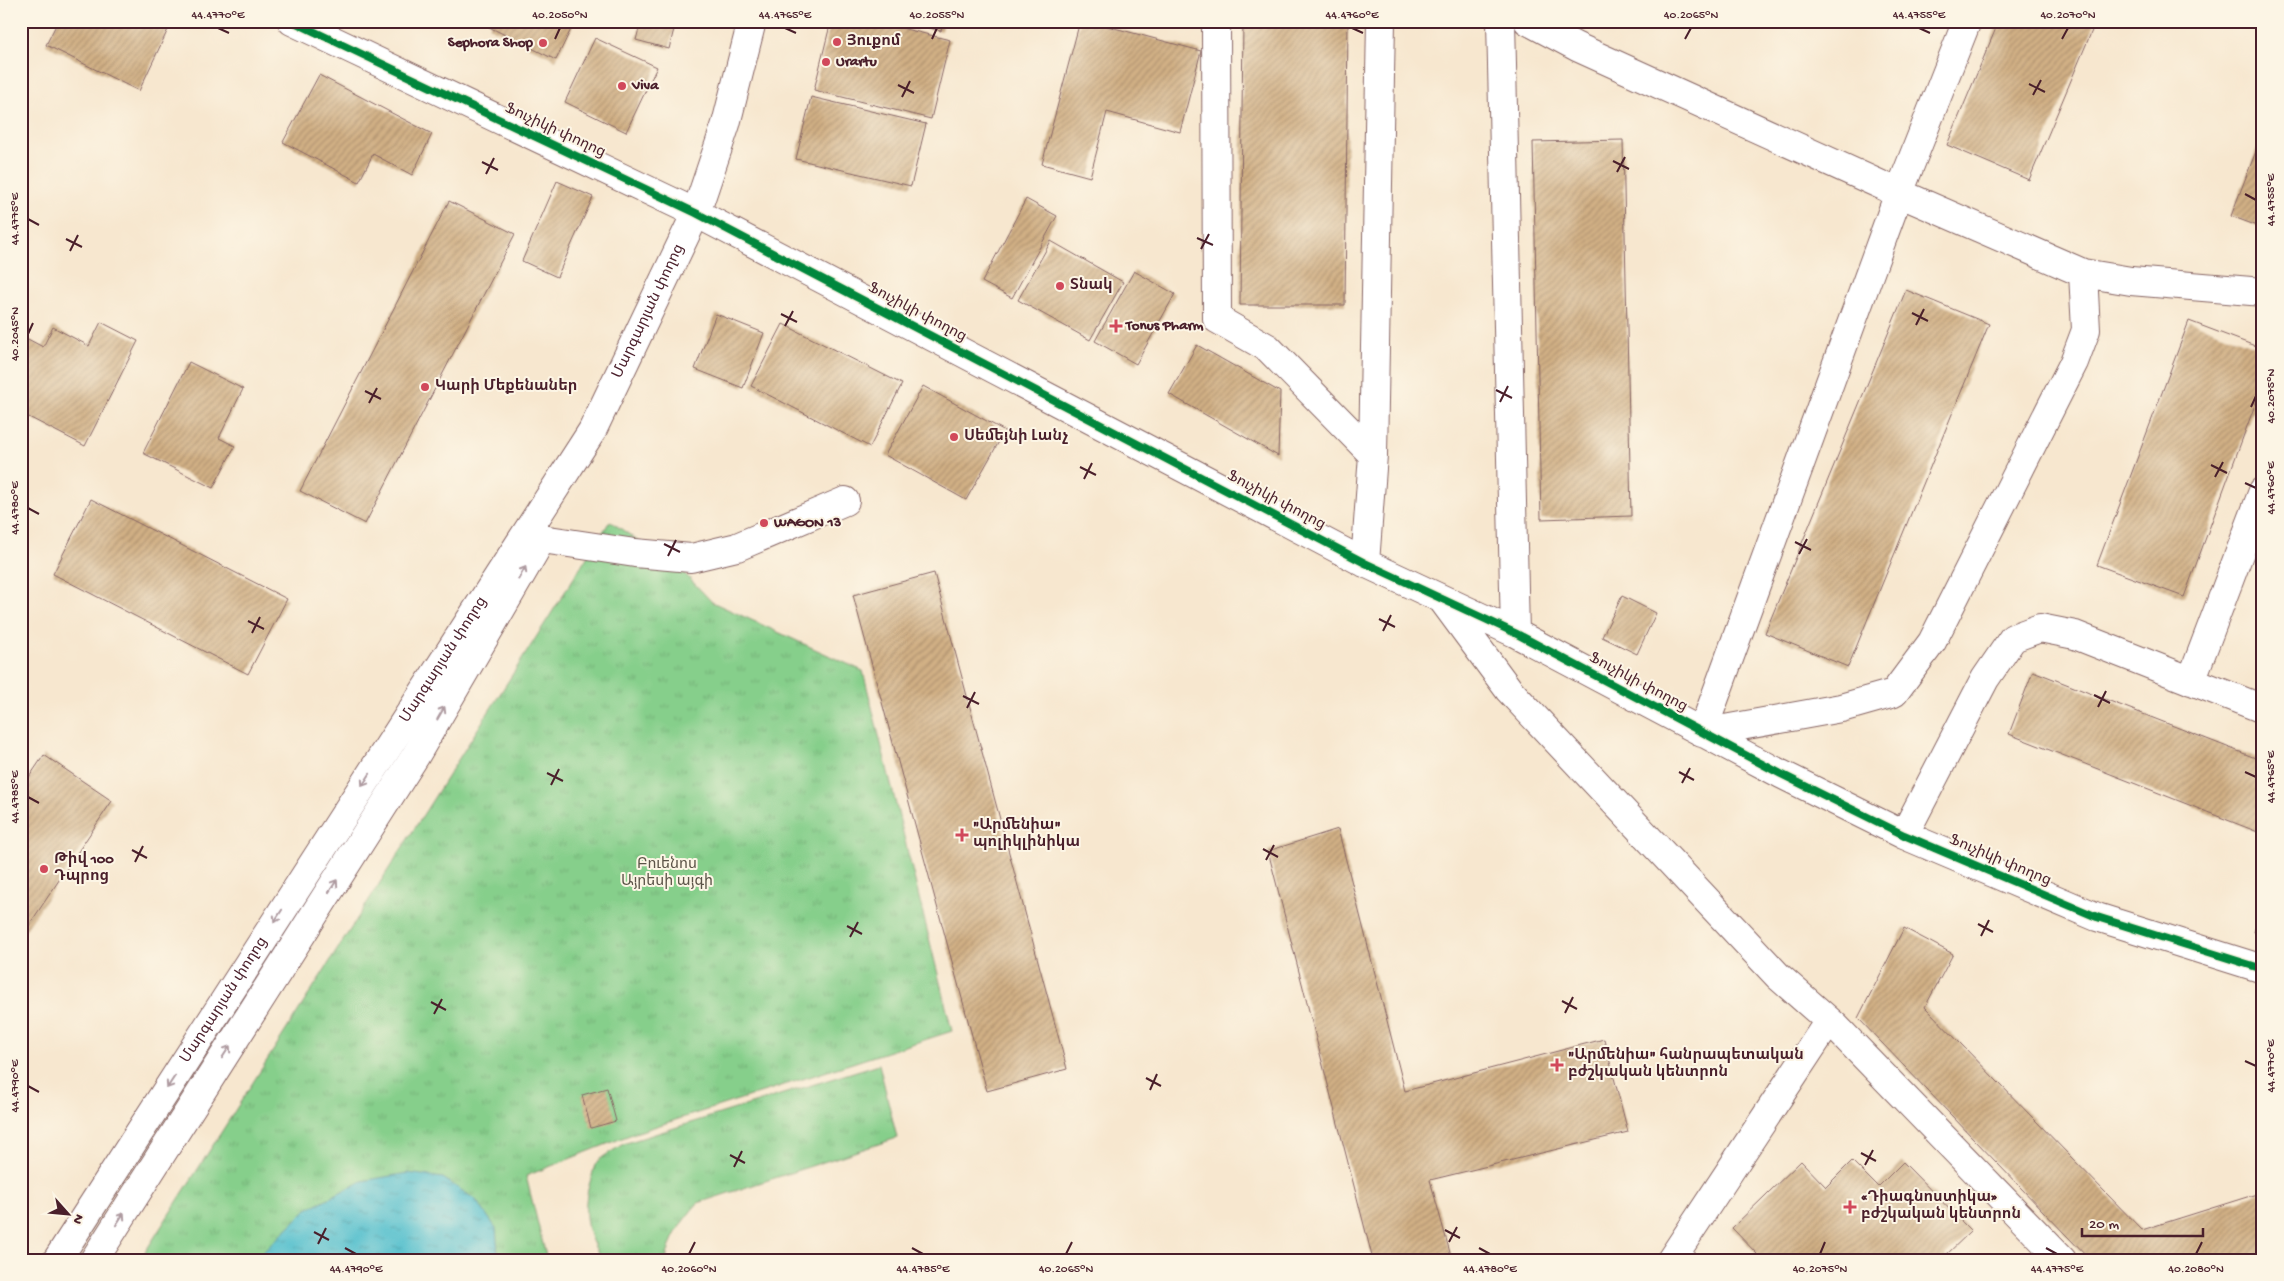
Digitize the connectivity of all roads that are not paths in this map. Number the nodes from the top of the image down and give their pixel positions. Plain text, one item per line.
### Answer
1 (292, 21) edge
2 (752, 21) edge
3 (762, 21) edge
4 (1216, 21) edge
5 (1381, 21) edge
6 (1501, 21) edge
7 (1528, 21) edge
8 (1967, 21) edge
9 (1899, 193) junction
10 (700, 215) junction
11 (2083, 273) junction
12 (2263, 292) edge
13 (1373, 455) junction
14 (2263, 492) edge
15 (845, 501) dead end
16 (542, 539) junction
17 (1365, 563) junction
18 (1443, 600) junction
19 (1515, 633) junction
20 (2191, 681) junction
21 (2263, 709) edge
22 (1702, 733) junction
23 (1904, 835) junction
24 (2263, 969) edge
25 (1829, 1021) junction
26 (57, 1260) edge
27 (94, 1260) edge
28 (1671, 1260) edge
29 (2062, 1260) edge

1 - 10 main road, Ֆուչիկի փողոց
2 - 10 main road, Մարգարյան փողոց
3 - 10 main road, Մարգարյան փողոց
4 - 13 main road
5 - 13 main road
6 - 19 main road
7 - 9 main road
8 - 9 main road
9 - 11 main road
9 - 22 main road
10 - 16 main road, Մարգարյան փողոց
10 - 17 main road, Ֆուչիկի փողոց
10 -> 26 main road, Մարգարյան փողոց
11 - 12 main road
11 - 22 main road
13 - 17 main road
14 - 20 main road
15 - 16 main road
27 -> 16 main road, Մարգարյան փողոց
17 - 18 main road, Ֆուչիկի փողոց
18 - 19 main road, Ֆուչիկի փողոց
18 - 25 main road
19 - 22 main road, Ֆուչիկի փողոց
20 - 21 main road
20 - 23 main road
22 - 23 main road, Ֆուչիկի փողոց
23 - 24 main road, Ֆուչիկի փողոց
25 - 28 main road
25 - 29 main road

